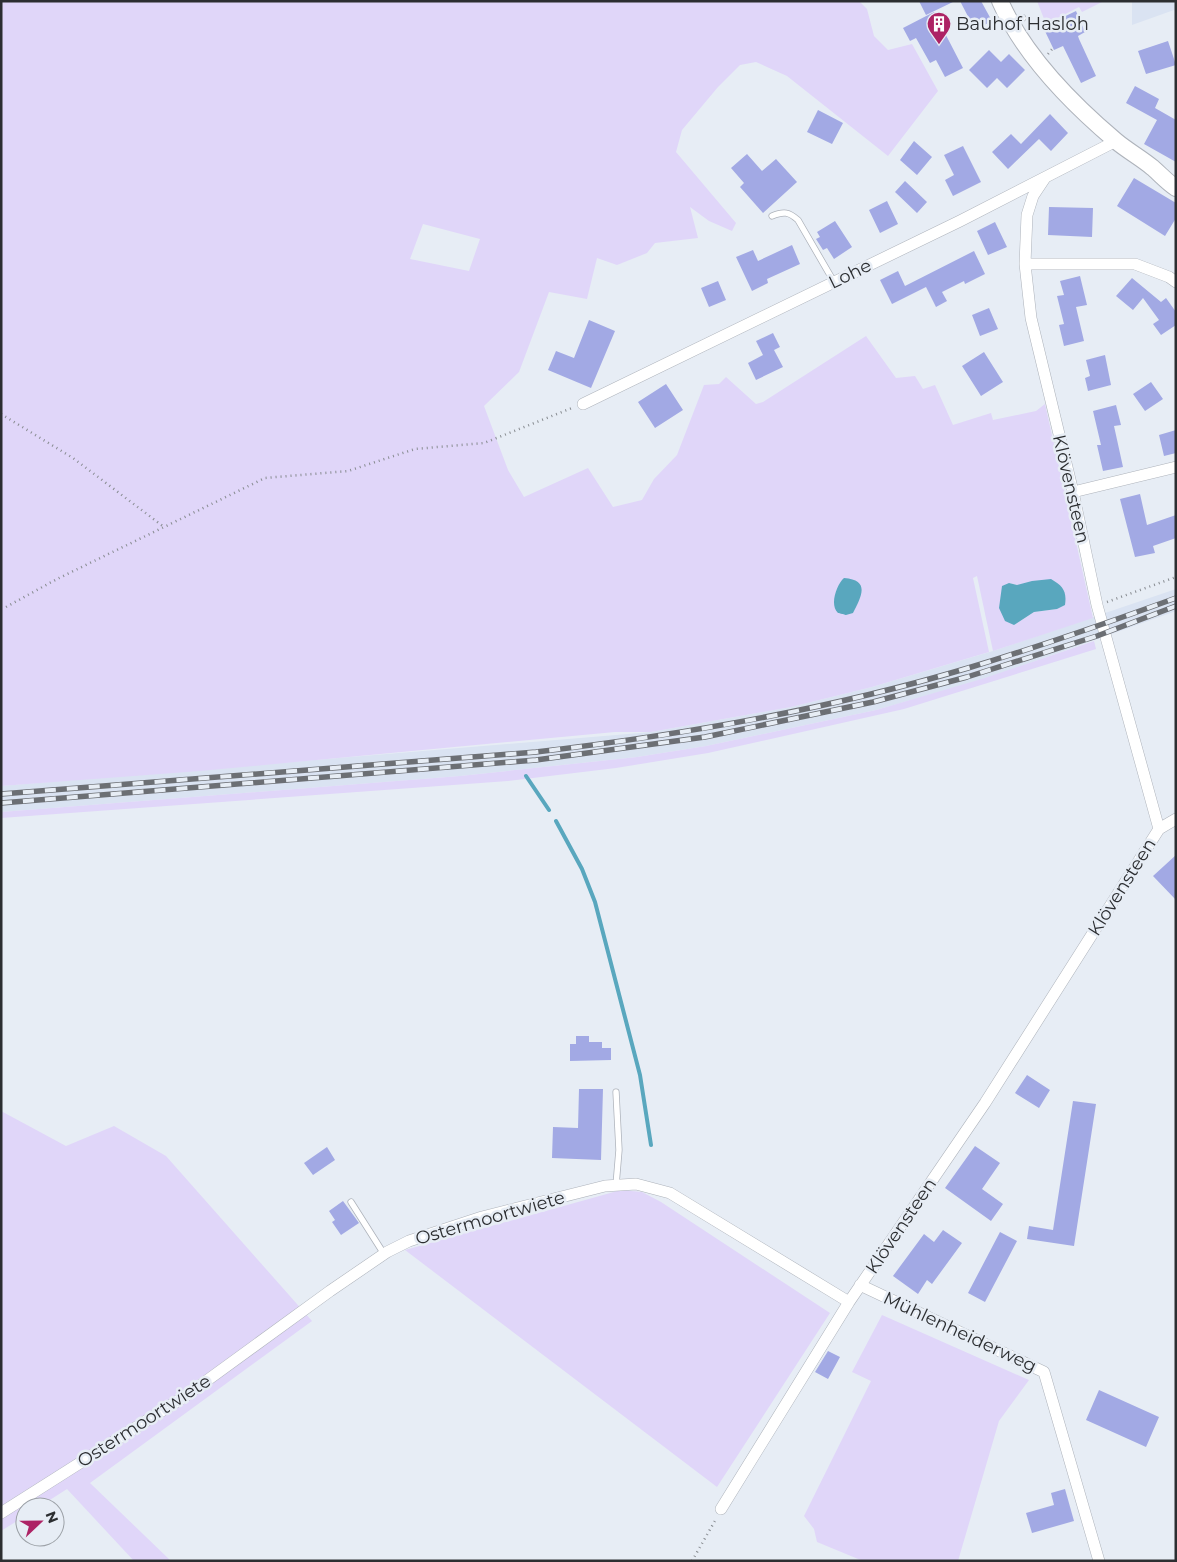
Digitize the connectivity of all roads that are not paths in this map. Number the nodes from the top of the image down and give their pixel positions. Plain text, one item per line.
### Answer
1 (1000, 1) edge
2 (1116, 141) junction
3 (1154, 168) junction
4 (1176, 177) edge
5 (1045, 178) junction
6 (1176, 188) edge
7 (772, 216) dead end
8 (1025, 264) junction
9 (834, 282) junction
10 (1176, 282) edge
11 (583, 404) road end
12 (1176, 467) edge
13 (1073, 492) junction
14 (1176, 819) edge
15 (1159, 829) junction
16 (616, 1092) dead end
17 (616, 1185) junction
18 (351, 1202) dead end
19 (384, 1254) junction
20 (860, 1285) junction
21 (849, 1302) junction
22 (722, 1509) road end
23 (1, 1513) edge
24 (1099, 1561) edge

1 - 2 main road
2 - 3 main road
2 - 5 street, Lohe
3 - 4 main road
3 - 6 main road
5 - 8 street, Klövensteen
5 - 9 street, Lohe
7 - 9 lane
8 - 10 street
8 - 13 street, Klövensteen
9 - 11 street, Lohe
12 - 13 street
13 - 15 street, Klövensteen
14 - 15 street
15 - 20 street, Klövensteen
16 - 17 lane
17 - 19 street, Ostermoortwiete
17 - 21 street, Ostermoortwiete
18 - 19 lane
19 - 23 street, Ostermoortwiete
20 - 21 street, Klövensteen
20 - 24 street, Mühlenheiderweg
21 - 22 street, Klövensteen

